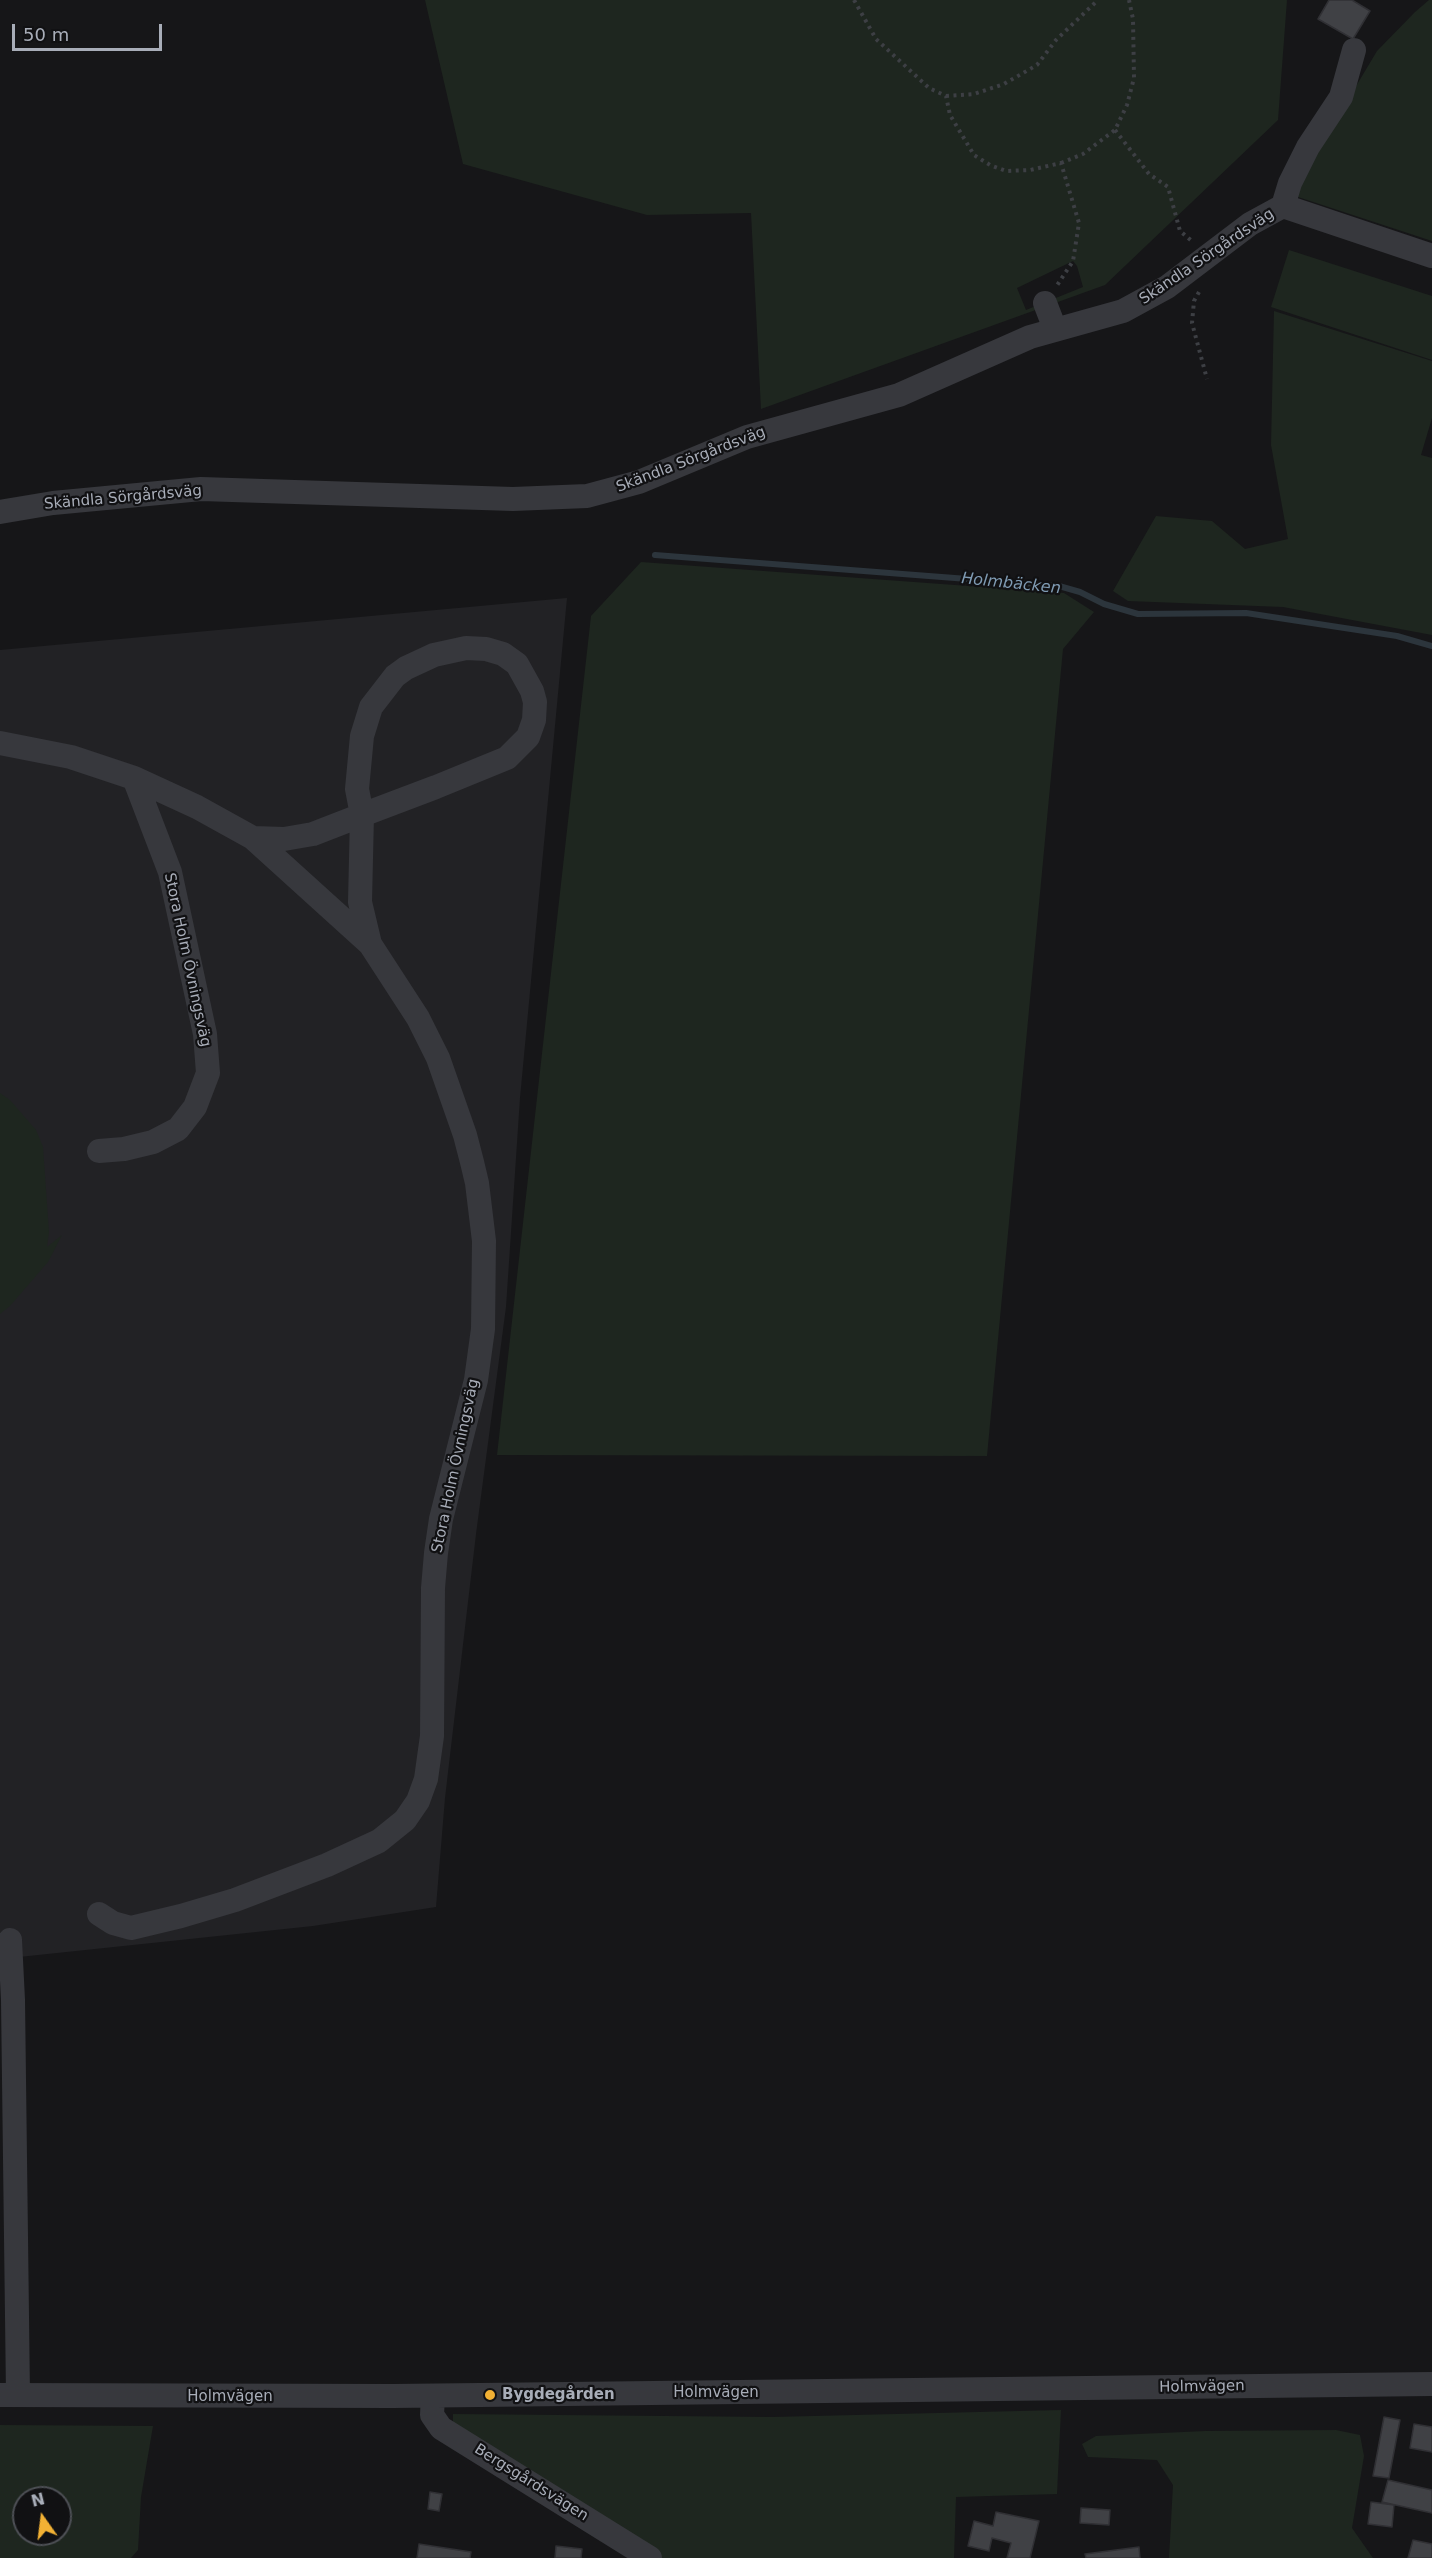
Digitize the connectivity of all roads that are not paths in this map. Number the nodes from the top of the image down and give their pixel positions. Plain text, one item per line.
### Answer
1 (1354, 50) dead end
2 (1283, 206) junction
3 (1432, 256) edge
4 (1045, 303) road end
5 (1055, 329) junction
6 (0, 512) edge
7 (0, 743) edge
8 (134, 778) junction
9 (362, 814) junction
10 (253, 838) junction
11 (370, 944) junction
12 (99, 1151) dead end
13 (99, 1914) dead end
14 (10, 1940) dead end
15 (1432, 2384) edge
16 (9, 2395) edge
17 (433, 2396) junction
18 (650, 2558) edge

1 - 2 street
2 - 3 street, Skändla Sörgårdsväg
2 - 5 street, Skändla Sörgårdsväg
4 - 5 street
5 - 6 street, Skändla Sörgårdsväg
7 - 8 street, Stora Holm Övningsväg
8 - 10 street, Stora Holm Övningsväg
8 - 12 street, Stora Holm Övningsväg
9 - 9 street, Stora Holm Övningsväg
9 - 10 street, Stora Holm Övningsväg
9 - 11 street, Stora Holm Övningsväg
10 - 11 street, Stora Holm Övningsväg
11 - 13 street, Stora Holm Övningsväg
14 - 16 street
15 - 17 street, Holmvägen
16 - 17 street, Holmvägen
17 - 18 street, Bergsgårdsvägen

